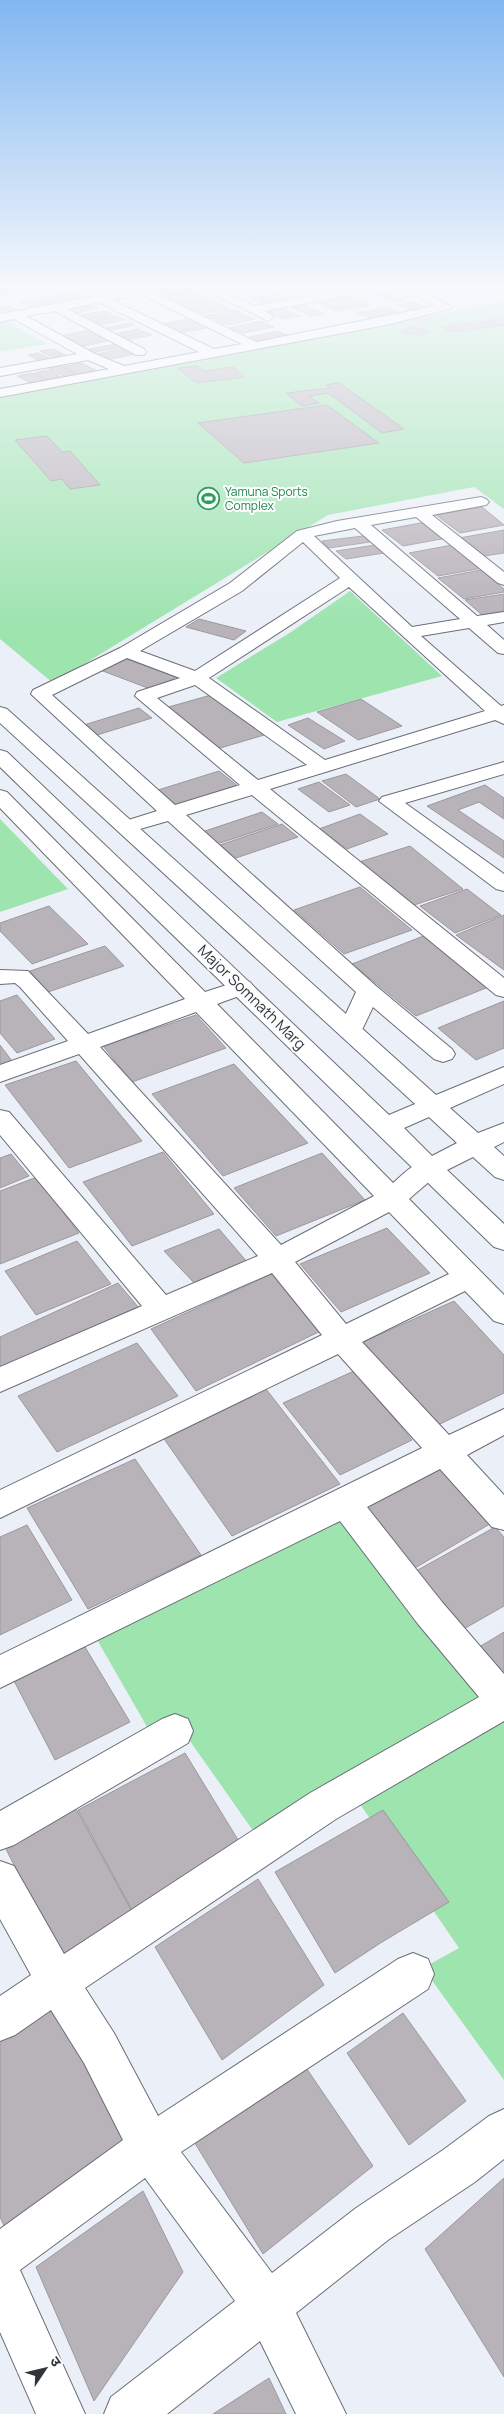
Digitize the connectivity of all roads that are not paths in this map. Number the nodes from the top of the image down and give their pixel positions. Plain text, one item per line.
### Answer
1 (481, 502) dead end
2 (419, 512) junction
3 (358, 523) junction
4 (303, 534) junction
5 (350, 579) junction
6 (504, 580) edge
7 (504, 617) edge
8 (473, 622) junction
9 (408, 633) junction
10 (504, 649) edge
11 (126, 652) junction
12 (197, 678) junction
13 (0, 713) edge
14 (502, 714) edge
15 (0, 756) edge
16 (322, 767) junction
17 (504, 768) edge
18 (255, 787) junction
19 (0, 796) edge
20 (171, 813) junction
21 (126, 827) junction
22 (504, 884) edge
23 (0, 977) edge
24 (242, 987) junction
25 (504, 990) edge
26 (368, 991) junction
27 (199, 1001) junction
28 (350, 1031) junction
29 (83, 1043) junction
30 (443, 1054) dead end
31 (0, 1074) edge
32 (504, 1075) edge
33 (433, 1106) junction
34 (0, 1118) edge
35 (386, 1126) junction
36 (504, 1132) edge
37 (475, 1145) junction
38 (430, 1168) junction
39 (504, 1171) edge
40 (392, 1198) junction
41 (504, 1240) edge
42 (277, 1259) junction
43 (469, 1277) junction
44 (162, 1310) junction
45 (504, 1313) edge
46 (342, 1339) junction
47 (0, 1380) edge
48 (504, 1421) edge
49 (444, 1452) junction
50 (345, 1503) junction
51 (0, 1505) edge
52 (504, 1518) edge
53 (0, 1672) edge
54 (504, 1701) edge
55 (176, 1731) dead end
56 (0, 1832) edge
57 (0, 1880) edge
58 (413, 1974) dead end
59 (58, 1983) junction
60 (0, 2020) edge
61 (504, 2131) edge
62 (150, 2147) junction
63 (0, 2257) edge
64 (0, 2278) edge
65 (268, 2307) junction
66 (61, 2414) edge
67 (128, 2414) edge
68 (322, 2414) edge

1 - 2 street
2 - 3 street
2 - 6 street
3 - 4 street
3 - 8 street
4 - 5 street
4 - 11 street
5 - 9 street
5 - 12 street
7 - 8 street
8 - 9 street
8 - 10 street
9 - 14 street
11 - 12 street
11 - 20 street
12 - 16 street
12 - 18 street
13 - 21 street
14 - 16 street
15 - 24 street, Major Somnath Marg
16 - 18 street
17 - 22 street
18 - 20 street
18 - 25 street
19 - 27 street
20 - 21 street
20 - 26 street
21 - 28 street
23 - 29 street
24 - 27 street
24 - 35 street, Major Somnath Marg
26 - 28 street
26 - 30 street
27 - 29 street
27 - 40 street
28 - 33 street
29 - 31 street
29 - 42 street
32 - 33 street
33 - 35 street
33 - 37 street
34 - 44 street
35 - 38 street, Major Somnath Marg
36 - 37 street
37 - 38 street
37 - 39 street
38 - 40 street
38 - 41 street, Major Somnath Marg
40 - 42 street
40 - 43 street
42 - 44 street
42 - 46 street
43 - 45 street
43 - 46 street
44 - 47 street
46 - 49 street
46 - 51 street
48 - 49 street
49 - 50 street
49 - 52 street
50 - 53 street
50 - 54 street
54 - 59 street
55 - 56 street
57 - 59 street
58 - 62 street
59 - 60 street
59 - 62 street
61 - 65 street
62 - 63 street
62 - 65 street
64 - 66 street
65 - 67 street
65 - 68 street

